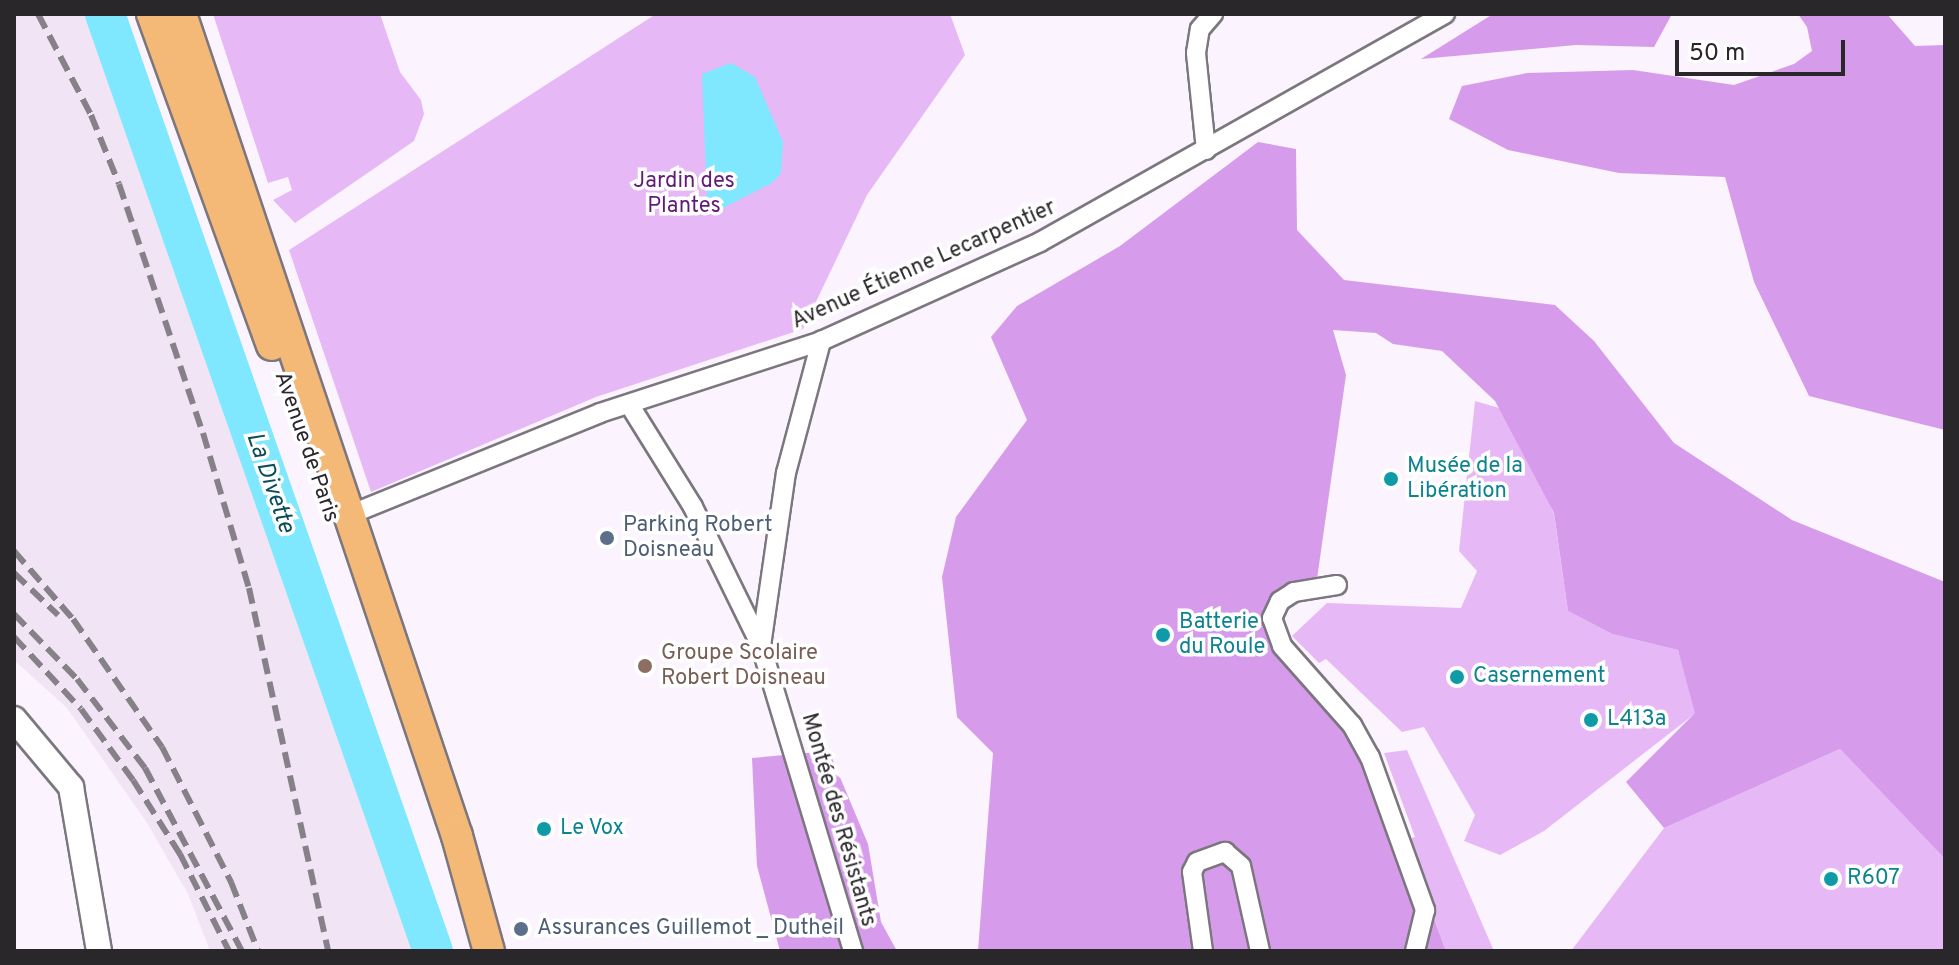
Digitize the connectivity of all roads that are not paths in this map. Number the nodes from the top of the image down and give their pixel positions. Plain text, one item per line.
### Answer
1 (152, 14) edge
2 (181, 14) edge
3 (1213, 14) edge
4 (1445, 14) edge
5 (1206, 150) junction
6 (821, 341) junction
7 (629, 404) junction
8 (349, 515) junction
9 (1337, 585) dead end
10 (761, 646) junction
11 (14, 719) edge
12 (464, 876) junction
13 (99, 951) edge
14 (489, 951) edge
15 (853, 951) edge
16 (1203, 951) edge
17 (1260, 951) edge
18 (1415, 951) edge

1 - 12 main road, Avenue de Paris
2 - 8 main road, Avenue de Paris
3 - 5 street
4 - 5 street, Avenue Étienne Lecarpentier
5 - 6 street, Avenue Étienne Lecarpentier
6 - 7 street, Avenue Étienne Lecarpentier
6 - 10 street
7 - 8 street, Avenue Étienne Lecarpentier
7 - 10 street, Montée des Résistants
8 - 12 main road, Avenue de Paris
9 - 18 street
10 - 15 street, Montée des Résistants
11 - 13 street
12 - 14 main road, Avenue de Paris
16 - 17 street

